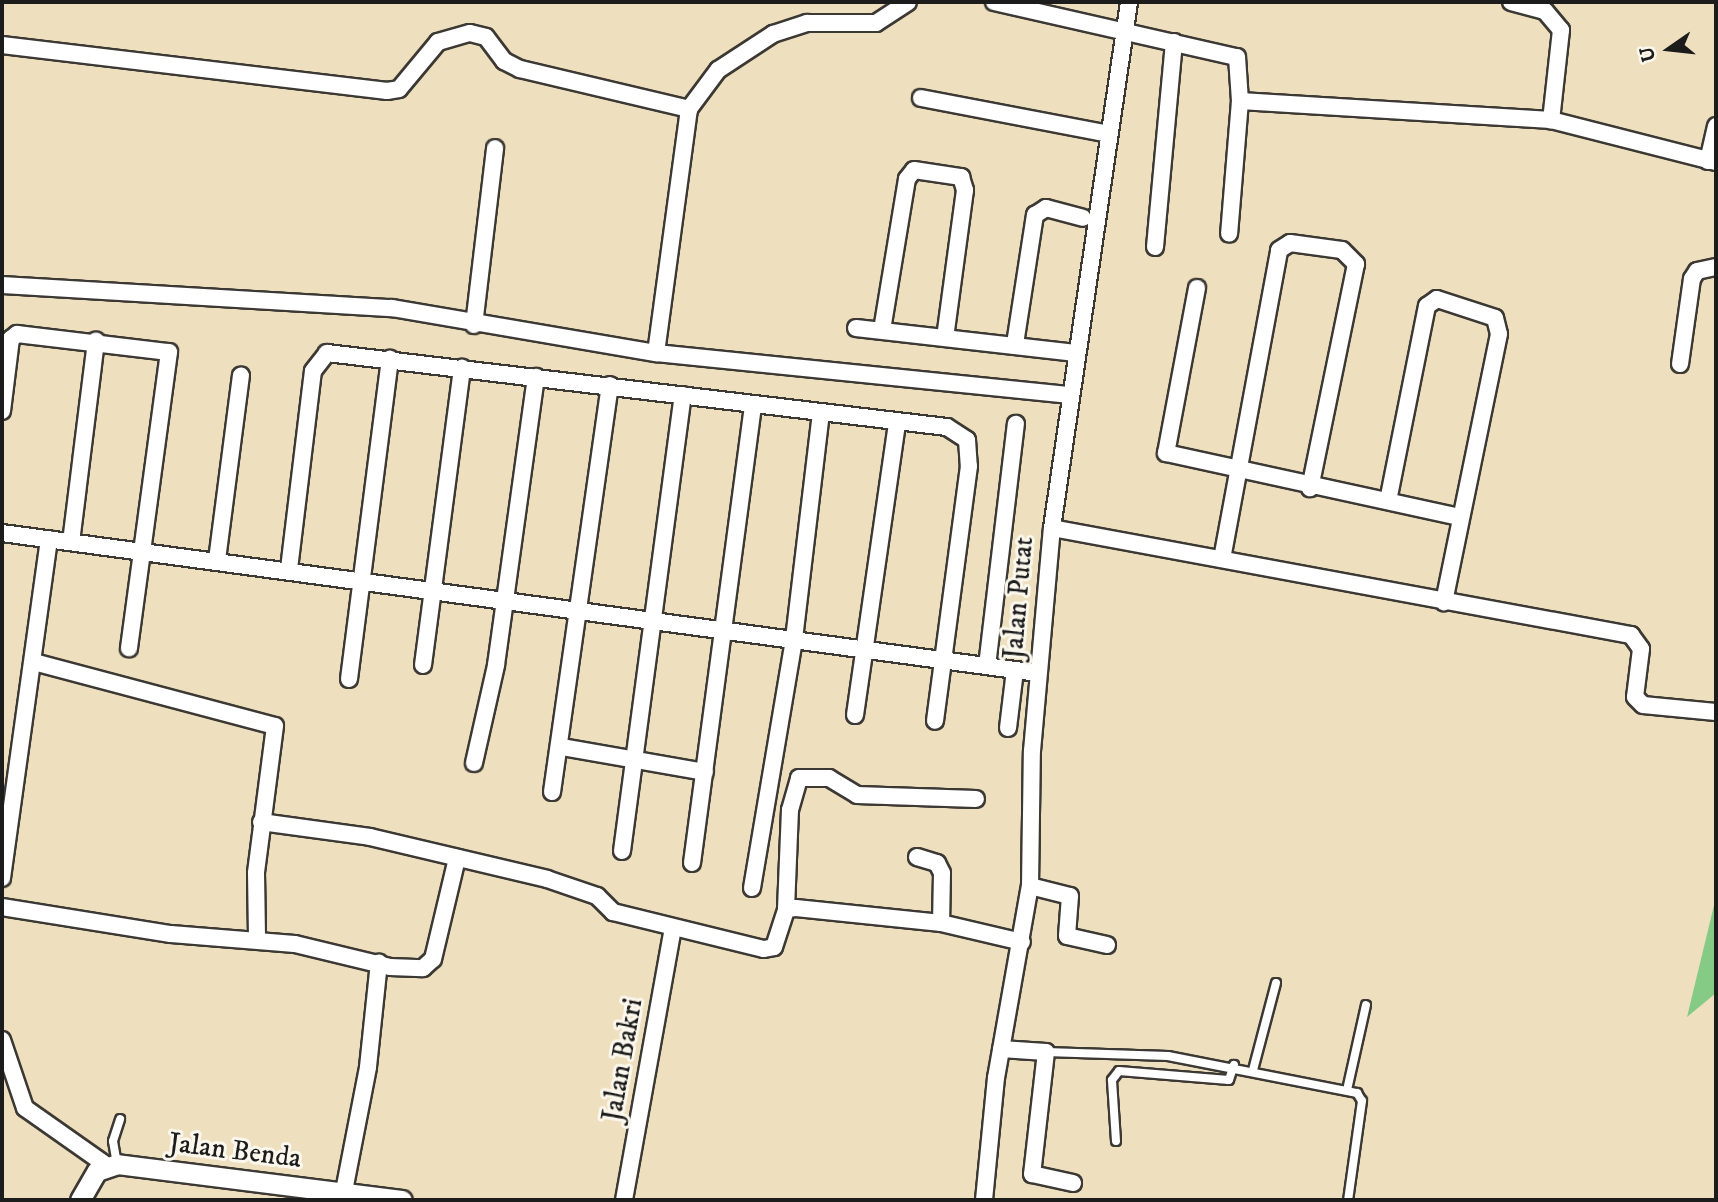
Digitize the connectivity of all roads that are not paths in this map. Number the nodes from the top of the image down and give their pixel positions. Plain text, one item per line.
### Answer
1 (908, 2) edge
2 (994, 2) edge
3 (1129, 2) edge
4 (1511, 2) edge
5 (1126, 32) junction
6 (1174, 42) junction
7 (2, 46) edge
8 (921, 98) dead end
9 (1240, 101) junction
10 (689, 109) junction
11 (1551, 120) junction
12 (1716, 127) edge
13 (1109, 134) junction
14 (495, 148) dead end
15 (1712, 162) edge
16 (1083, 218) dead end
17 (1229, 234) dead end
18 (1155, 247) dead end
19 (1716, 267) edge
20 (2, 285) edge
21 (1197, 288) dead end
22 (474, 325) junction
23 (856, 328) dead end
24 (882, 330) junction
25 (945, 337) junction
26 (96, 341) junction
27 (1015, 344) junction
28 (656, 353) junction
29 (1074, 353) junction
30 (390, 359) junction
31 (1680, 364) dead end
32 (462, 369) junction
33 (241, 376) dead end
34 (536, 377) junction
35 (610, 385) junction
36 (683, 395) junction
37 (1068, 395) junction
38 (754, 404) junction
39 (2, 411) edge
40 (821, 413) junction
41 (897, 424) junction
42 (1016, 424) dead end
43 (1237, 473) junction
44 (1310, 488) junction
45 (1388, 501) junction
46 (1460, 517) junction
47 (1052, 528) junction
48 (2, 533) edge
49 (49, 539) junction
50 (71, 542) junction
51 (142, 549) junction
52 (1222, 559) junction
53 (217, 560) junction
54 (289, 569) junction
55 (362, 578) junction
56 (434, 590) junction
57 (506, 599) junction
58 (1444, 602) junction
59 (578, 608) junction
60 (651, 619) junction
61 (725, 627) junction
62 (794, 639) junction
63 (129, 648) dead end
64 (866, 650) junction
65 (943, 661) junction
66 (34, 662) junction
67 (423, 665) dead end
68 (987, 666) junction
69 (1015, 670) junction
70 (1038, 673) junction
71 (349, 679) dead end
72 (1716, 712) edge
73 (855, 715) dead end
74 (935, 721) dead end
75 (1008, 728) dead end
76 (562, 747) junction
77 (633, 760) junction
78 (474, 764) dead end
79 (705, 772) junction
80 (552, 792) dead end
81 (976, 799) dead end
82 (261, 822) junction
83 (622, 851) dead end
84 (917, 857) dead end
85 (457, 858) junction
86 (692, 863) dead end
87 (2, 878) edge
88 (1030, 886) junction
89 (752, 888) dead end
90 (2, 907) edge
91 (786, 909) junction
92 (941, 923) junction
93 (673, 929) junction
94 (257, 939) junction
95 (1022, 942) junction
96 (1107, 944) dead end
97 (379, 963) junction
98 (1276, 983) dead end
99 (1366, 1004) dead end
100 (2, 1040) edge
101 (1001, 1049) junction
102 (1046, 1052) junction
103 (1234, 1065) junction
104 (1253, 1070) junction
105 (1347, 1090) junction
106 (120, 1119) dead end
107 (1116, 1141) dead end
108 (112, 1164) junction
109 (1073, 1183) dead end
110 (344, 1191) junction
111 (80, 1200) edge
112 (402, 1200) edge
113 (624, 1200) edge
114 (984, 1200) edge
115 (1348, 1200) edge

1 - 10 street
2 - 5 street
3 - 5 street, Jalan Putat
4 - 11 street
5 - 6 street
5 - 13 street, Jalan Putat
6 - 9 street
6 - 18 street
7 - 10 street
8 - 13 street
9 - 11 street
9 - 17 street
10 - 28 street
11 - 15 street
12 - 15 street
13 - 29 street, Jalan Putat
14 - 22 street
16 - 27 street
19 - 31 street
20 - 22 street
21 - 43 street
22 - 28 street
23 - 24 street
24 - 25 street
24 - 25 street
25 - 27 street
26 - 39 street
26 - 50 street
26 - 51 street
27 - 29 street
28 - 37 street
29 - 37 street, Jalan Putat
30 - 32 street
30 - 54 street
30 - 55 street
32 - 34 street
32 - 56 street
33 - 53 street
34 - 35 street
34 - 57 street
35 - 36 street
35 - 59 street
36 - 38 street
36 - 60 street
37 - 47 street, Jalan Putat
38 - 40 street
38 - 61 street
40 - 41 street
40 - 62 street
41 - 64 street
41 - 65 street
42 - 68 street
43 - 44 street
43 - 44 street
43 - 52 street
44 - 45 street
45 - 46 street
45 - 46 street
46 - 58 street
47 - 52 street
47 - 70 street, Jalan Putat
48 - 49 street
49 - 50 street
49 - 66 street
50 - 51 street
51 - 53 street
51 - 63 street
52 - 58 street
53 - 54 street
54 - 55 street
55 - 56 street
55 - 71 street
56 - 57 street
56 - 67 street
57 - 59 street
57 - 78 street
58 - 72 street
59 - 60 street
59 - 76 street
60 - 61 street
60 - 77 street
61 - 62 street
61 - 79 street
62 - 64 street
62 - 89 street
64 - 65 street
64 - 73 street
65 - 68 street
65 - 74 street
66 - 82 street
66 - 87 street
68 - 69 street
69 - 70 street
69 - 75 street
70 - 88 street, Jalan Putat
76 - 77 street
76 - 80 street
77 - 79 street
77 - 83 street
79 - 86 street
81 - 91 street
82 - 85 street
82 - 94 street
84 - 92 street
85 - 93 street
85 - 97 street
88 - 95 street, Jalan Putat
88 - 96 street
90 - 94 street
91 - 92 street
91 - 93 street
92 - 95 street
93 - 113 street, Jalan Bakri
94 - 97 street
95 - 101 street, Jalan Putat
97 - 110 street
98 - 104 lane
99 - 105 lane
100 - 108 street
101 - 102 street
101 - 114 street, Jalan Putat
102 - 103 lane
102 - 109 street
103 - 104 lane
103 - 107 lane
104 - 105 lane
105 - 115 lane
106 - 108 lane
108 - 110 street, Jalan Benda
108 - 111 street
110 - 112 street, Jalan Benda

